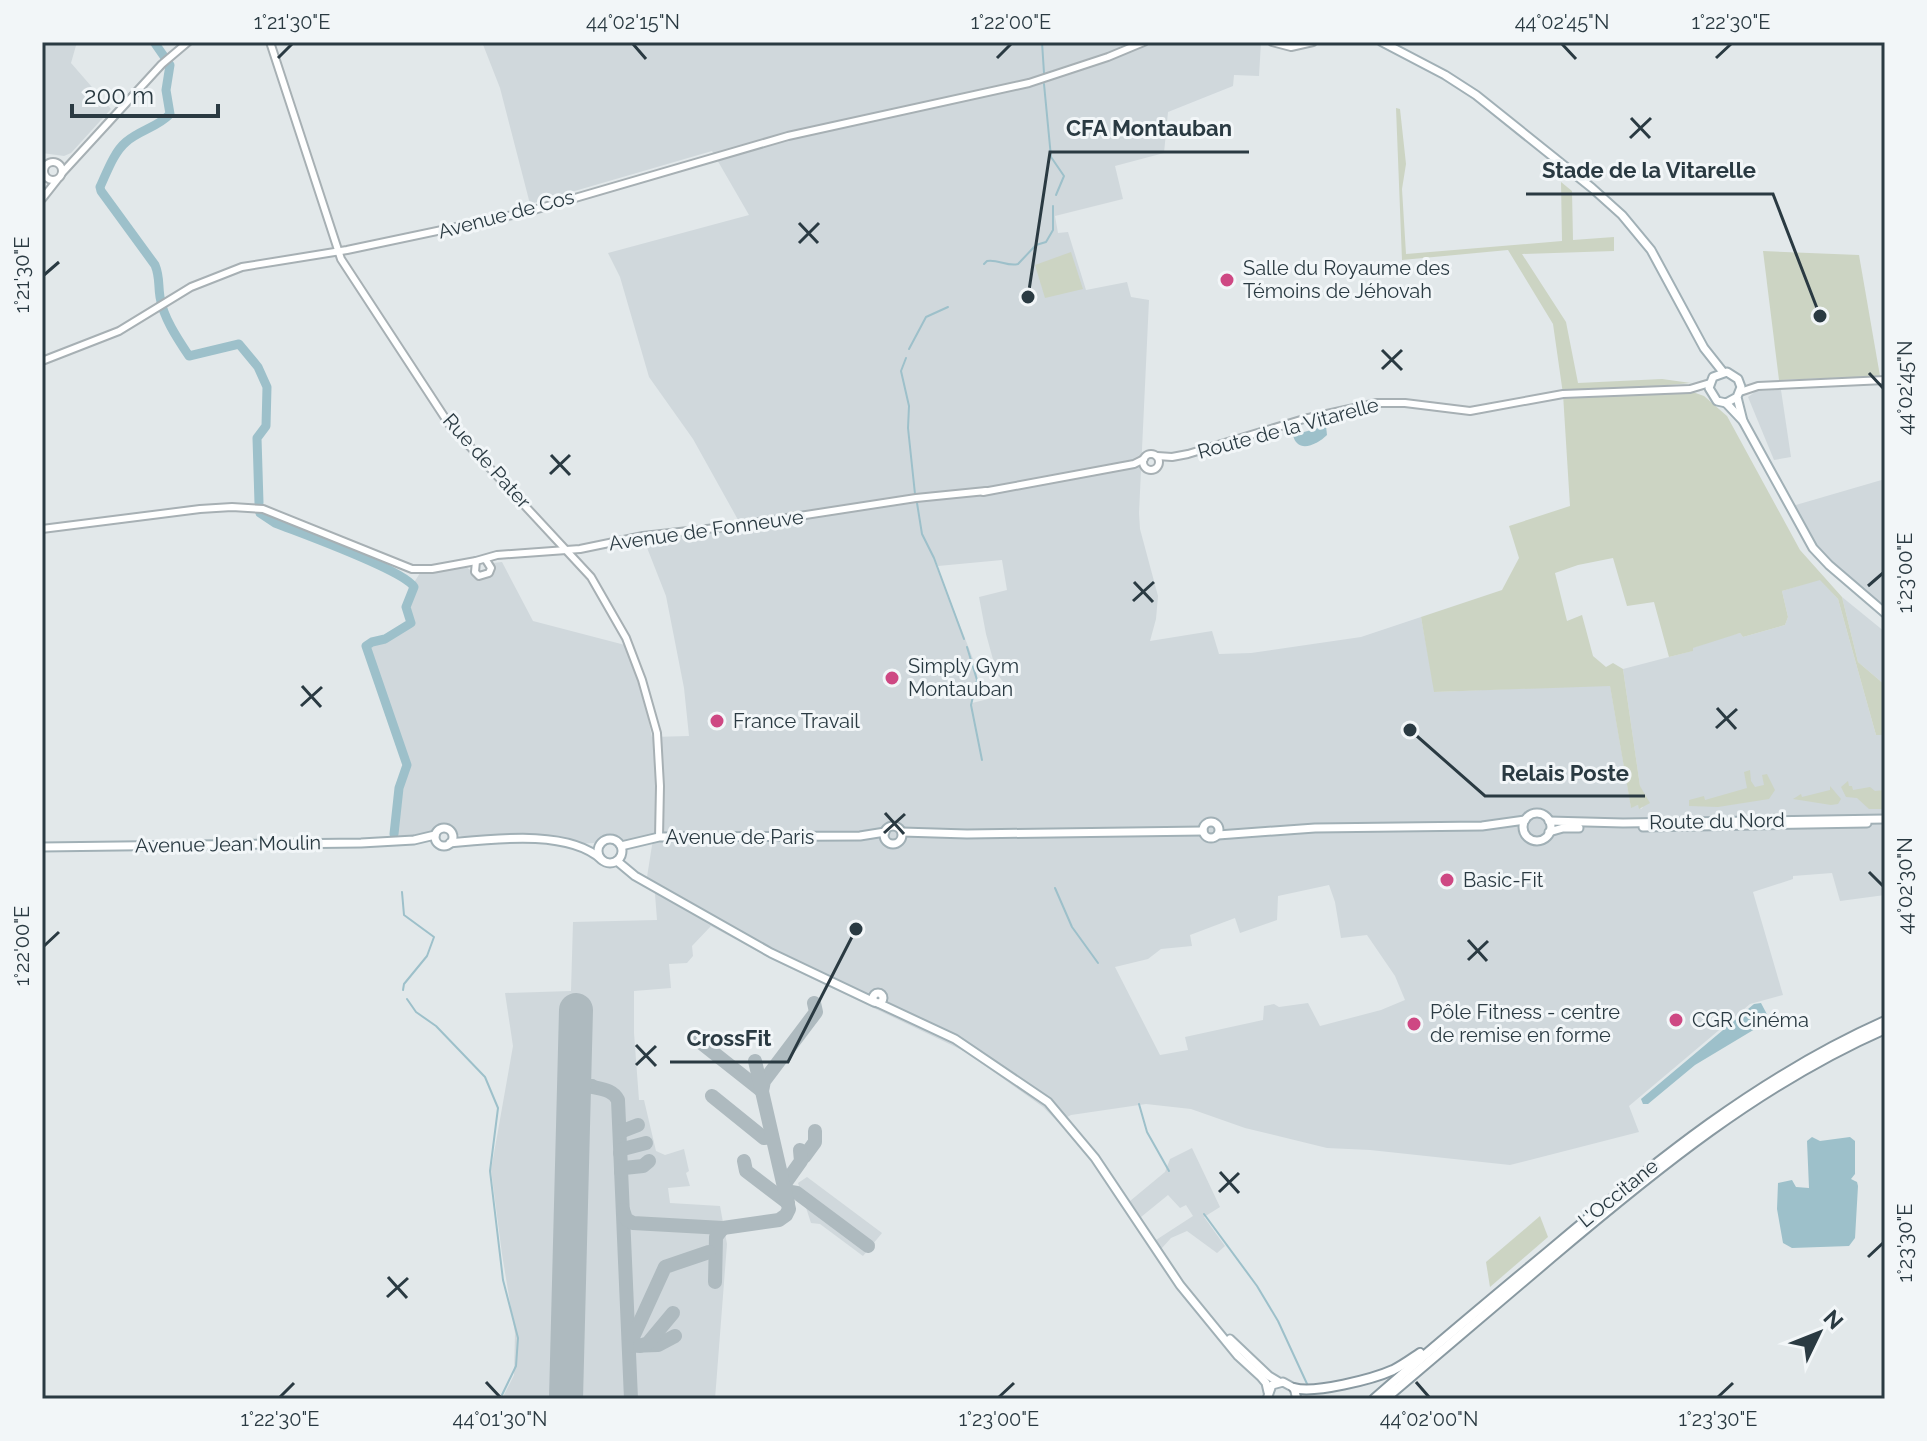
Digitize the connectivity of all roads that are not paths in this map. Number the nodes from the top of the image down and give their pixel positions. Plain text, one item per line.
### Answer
1 (188, 42) edge
2 (270, 42) edge
3 (1144, 42) edge
4 (1272, 42) edge
5 (1309, 42) edge
6 (1382, 42) edge
7 (76, 159) junction
8 (49, 163) edge
9 (44, 172) edge
10 (59, 176) junction
11 (43, 197) edge
12 (339, 251) junction
13 (1704, 348) junction
14 (42, 361) edge
15 (1723, 372) junction
16 (1711, 380) junction
17 (1885, 380) edge
18 (1740, 382) junction
19 (1758, 386) junction
20 (1690, 389) junction
21 (1711, 393) junction
22 (1738, 394) junction
23 (1726, 403) junction
24 (1743, 421) junction
25 (1157, 456) junction
26 (1172, 457) junction
27 (1144, 463) junction
28 (1159, 466) junction
29 (42, 529) edge
30 (568, 550) junction
31 (503, 555) junction
32 (486, 560) junction
33 (476, 561) junction
34 (453, 565) junction
35 (491, 568) junction
36 (475, 572) junction
37 (1885, 613) edge
38 (1525, 820) junction
39 (1549, 821) junction
40 (1885, 821) edge
41 (1482, 826) junction
42 (1203, 831) junction
43 (1218, 831) junction
44 (1549, 832) junction
45 (1524, 833) junction
46 (453, 834) junction
47 (902, 835) junction
48 (885, 836) junction
49 (659, 837) junction
50 (436, 838) junction
51 (474, 839) junction
52 (601, 842) junction
53 (450, 843) junction
54 (575, 844) junction
55 (621, 846) junction
56 (42, 847) edge
57 (602, 860) junction
58 (617, 861) junction
59 (1885, 1021) edge
60 (1885, 1029) edge
61 (1485, 1304) junction
62 (1212, 1323) junction
63 (1457, 1338) junction
64 (1279, 1382) junction
65 (1294, 1388) junction
66 (1267, 1396) edge
67 (1297, 1399) edge
68 (1374, 1399) edge
69 (1385, 1399) edge
70 (1393, 1399) edge

1 - 7 street
2 - 12 street, Rue de Pater
3 - 12 street, Avenue de Cos
4 - 5 street
6 - 13 main road
7 - 8 street
7 - 10 street
8 - 9 street
8 - 10 street
9 - 10 street
9 - 11 street
10 - 11 street
12 - 14 street, Avenue de Cos
12 - 30 street, Rue de Pater
13 - 15 main road
13 - 16 main road
15 - 16 main road
15 - 18 main road
16 - 20 street, Route de la Vitarelle
16 - 21 main road
17 - 19 street
18 - 19 street
18 - 22 main road
19 - 22 street
20 - 21 street, Route de la Vitarelle
20 - 26 street, Route de la Vitarelle
21 - 23 main road
22 - 23 main road
22 - 24 main road
23 - 24 main road
24 - 37 main road
25 - 26 street, Route de la Vitarelle
25 - 27 street, Route de la Vitarelle
25 - 28 street
26 - 28 street, Route de la Vitarelle
27 - 28 street
27 - 30 street, Avenue de Fonneuve
29 - 34 street, Avenue de Fonneuve
30 - 31 street, Avenue de Fonneuve
30 - 49 street, Rue de Pater
31 - 32 street, Avenue de Fonneuve
31 - 35 street
32 - 33 street, Avenue de Fonneuve
32 - 35 street
33 - 34 street, Avenue de Fonneuve
33 - 36 street
34 - 36 street, Avenue de Fonneuve
35 - 36 street
38 - 39 main road
38 - 41 main road
38 - 45 main road
39 - 40 main road, Route du Nord
39 - 44 main road
40 - 44 main road, Route du Nord
41 - 43 main road
41 - 45 main road
42 - 43 main road
42 - 43 main road
42 - 47 main road
44 - 45 main road
46 - 50 main road
46 - 51 main road
46 - 53 main road
47 - 48 main road
47 - 48 main road
48 - 49 main road, Avenue de Paris
49 - 55 main road, Avenue de Paris
50 - 53 main road
50 - 56 main road, Avenue Jean Moulin
51 - 53 main road
51 - 54 main road
52 - 54 main road
52 - 55 main road
52 - 57 main road
54 - 57 main road
55 - 58 main road
57 - 58 main road
58 - 62 main road
59 - 61 highway, L'Occitane
60 - 63 highway, L'Occitane
61 - 65 highway
61 - 68 highway, L'Occitane
62 - 64 main road
62 - 66 main road
63 - 69 highway, L'Occitane
63 - 70 highway
64 - 65 main road
64 - 66 main road
65 - 67 main road

